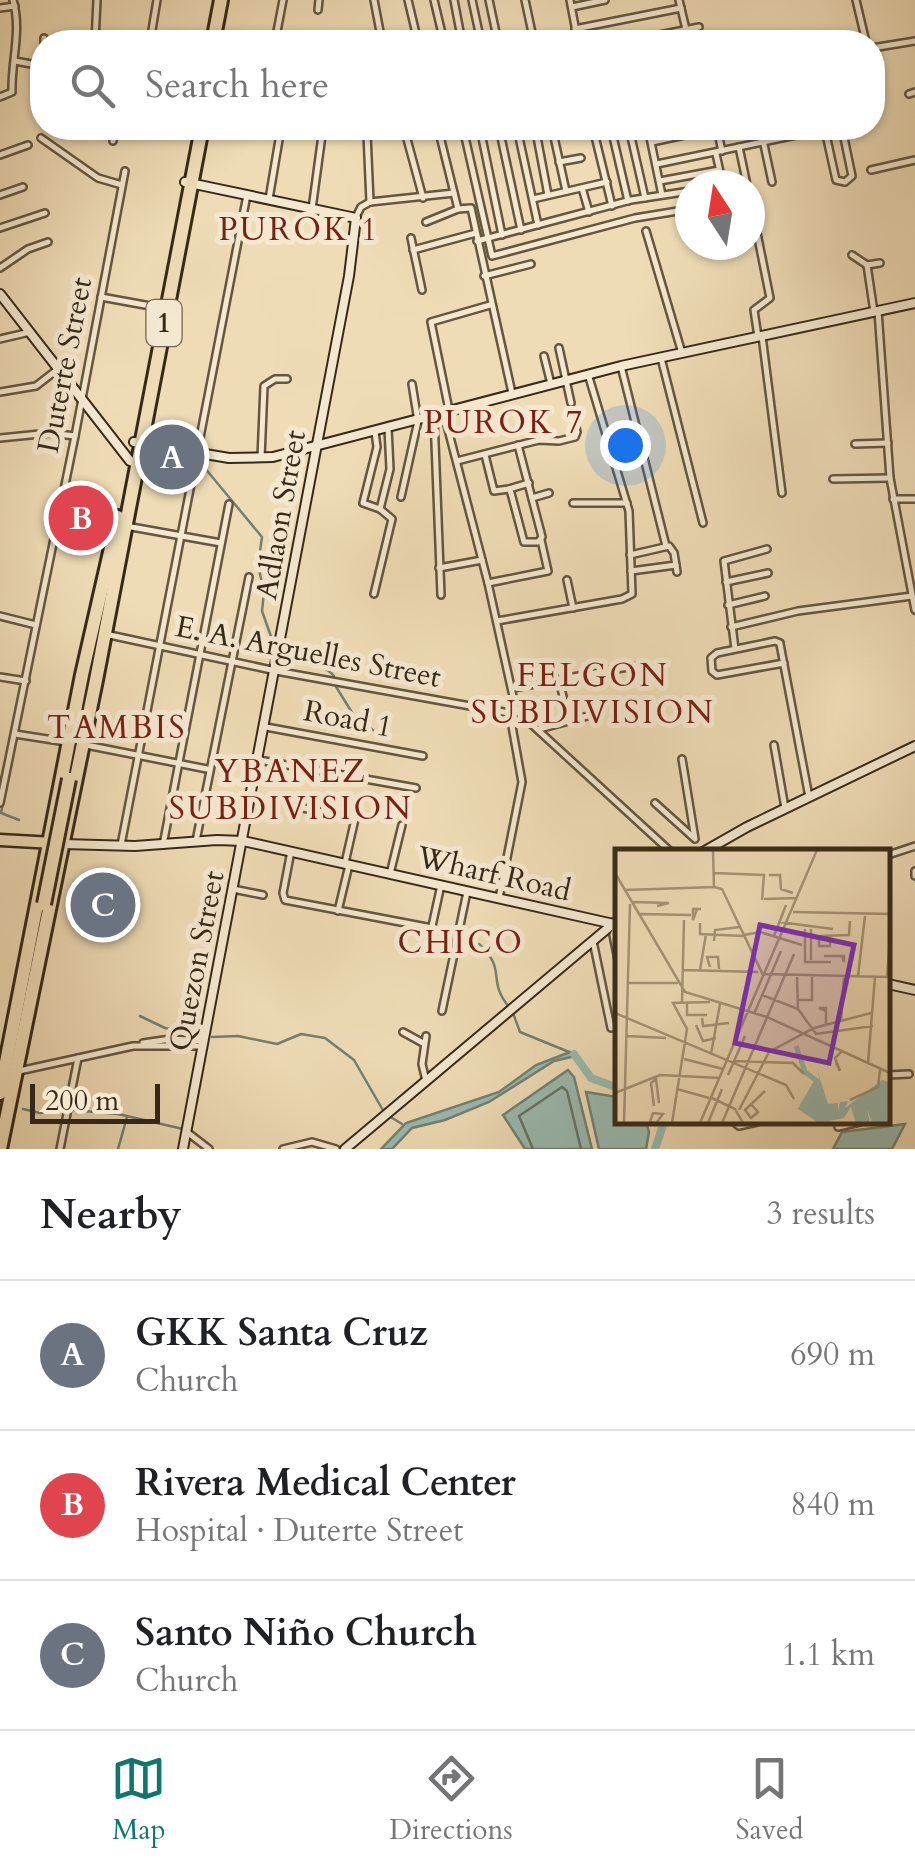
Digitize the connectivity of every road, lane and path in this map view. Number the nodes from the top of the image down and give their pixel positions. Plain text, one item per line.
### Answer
1 (97, 0) edge
2 (157, 0) edge
3 (224, 0) edge
4 (283, 0) edge
5 (319, 0) edge
6 (374, 0) edge
7 (408, 0) edge
8 (434, 0) edge
9 (454, 0) edge
10 (472, 0) edge
11 (489, 0) edge
12 (525, 0) edge
13 (605, 0) edge
14 (856, 0) edge
15 (14, 3) edge
16 (571, 4) edge
17 (680, 4) edge
18 (0, 8) edge
19 (318, 10) dead end
20 (699, 28) dead end
21 (96, 30) edge
22 (152, 30) edge
23 (218, 30) edge
24 (277, 30) edge
25 (380, 30) edge
26 (415, 30) edge
27 (441, 30) edge
28 (460, 30) edge
29 (478, 30) edge
30 (495, 30) edge
31 (531, 30) edge
32 (575, 30) joint
33 (686, 30) joint
34 (863, 30) edge
35 (915, 41) edge
36 (885, 46) edge
37 (15, 60) junction
38 (30, 63) edge
39 (0, 96) edge
40 (45, 140) edge
41 (197, 140) edge
42 (279, 140) edge
43 (322, 140) edge
44 (367, 140) edge
45 (407, 140) edge
46 (441, 140) edge
47 (467, 140) edge
48 (482, 140) edge
49 (502, 140) edge
50 (519, 140) edge
51 (537, 140) edge
52 (554, 140) edge
53 (597, 140) edge
54 (615, 140) edge
55 (632, 140) edge
56 (661, 140) edge
57 (718, 140) edge
58 (763, 140) joint
59 (829, 140) edge
60 (844, 140) edge
61 (652, 142) joint
62 (28, 145) dead end
63 (738, 147) junction
64 (719, 152) junction
65 (0, 155) edge
66 (582, 158) dead end
67 (915, 160) edge
68 (559, 162) junction
69 (656, 164) junction
70 (125, 170) dead end
71 (720, 170) edge
72 (743, 170) edge
73 (871, 170) dead end
74 (675, 178) edge
75 (660, 181) junction
76 (607, 182) junction
77 (772, 182) dead end
78 (188, 183) junction
79 (122, 185) junction
80 (23, 187) dead end
81 (582, 188) junction
82 (566, 191) junction
83 (454, 193) junction
84 (675, 193) edge
85 (0, 194) edge
86 (548, 195) junction
87 (662, 195) junction
88 (247, 196) junction
89 (423, 198) junction
90 (532, 198) junction
91 (645, 198) junction
92 (269, 200) junction
93 (629, 201) junction
94 (370, 202) junction
95 (612, 206) junction
96 (312, 209) junction
97 (458, 209) junction
98 (675, 211) edge
99 (45, 212) dead end
100 (588, 212) junction
101 (356, 218) junction
102 (635, 218) junction
103 (426, 222) dead end
104 (538, 225) junction
105 (0, 228) edge
106 (521, 230) junction
107 (646, 232) dead end
108 (502, 235) junction
109 (477, 237) junction
110 (410, 238) dead end
111 (488, 239) junction
112 (48, 242) dead end
113 (413, 250) junction
114 (852, 255) dead end
115 (762, 260) edge
116 (880, 263) dead end
117 (531, 264) dead end
118 (867, 265) junction
119 (0, 268) edge
120 (484, 276) junction
121 (422, 290) dead end
122 (0, 294) edge
123 (101, 297) junction
124 (915, 303) edge
125 (490, 305) junction
126 (164, 308) junction
127 (12, 309) junction
128 (0, 311) edge
129 (876, 312) junction
130 (30, 332) junction
131 (760, 337) junction
132 (0, 339) edge
133 (559, 348) dead end
134 (682, 354) junction
135 (544, 356) dead end
136 (661, 358) junction
137 (621, 366) junction
138 (58, 369) junction
139 (588, 374) junction
140 (287, 379) dead end
141 (566, 380) junction
142 (412, 384) dead end
143 (551, 384) junction
144 (0, 392) edge
145 (512, 394) junction
146 (81, 400) junction
147 (571, 403) dead end
148 (443, 415) junction
149 (573, 415) dead end
150 (418, 421) junction
151 (388, 428) junction
152 (375, 432) junction
153 (75, 436) junction
154 (0, 438) edge
155 (137, 443) junction
156 (888, 443) junction
157 (855, 444) dead end
158 (518, 445) junction
159 (317, 446) junction
160 (196, 454) junction
161 (485, 455) junction
162 (262, 458) junction
163 (457, 461) junction
164 (133, 462) junction
165 (890, 478) junction
166 (833, 479) dead end
167 (529, 483) junction
168 (509, 489) junction
169 (550, 493) dead end
170 (782, 493) dead end
171 (401, 497) dead end
172 (532, 498) junction
173 (915, 498) edge
174 (893, 499) junction
175 (573, 503) dead end
176 (627, 503) junction
177 (228, 504) dead end
178 (380, 509) junction
179 (703, 523) dead end
180 (120, 525) junction
181 (181, 536) junction
182 (542, 540) junction
183 (221, 543) junction
184 (666, 546) junction
185 (767, 550) dead end
186 (630, 555) junction
187 (482, 560) junction
188 (439, 568) junction
189 (632, 571) junction
190 (768, 573) dead end
191 (249, 576) dead end
192 (912, 578) edge
193 (567, 580) dead end
194 (726, 582) junction
195 (488, 583) junction
196 (374, 594) dead end
197 (440, 595) dead end
198 (765, 596) dead end
199 (912, 596) junction
200 (728, 605) junction
201 (573, 608) junction
202 (915, 610) edge
203 (0, 616) edge
204 (497, 621) junction
205 (37, 625) junction
206 (731, 627) junction
207 (98, 635) junction
208 (161, 646) junction
209 (735, 649) junction
210 (199, 654) junction
211 (230, 662) junction
212 (784, 664) junction
213 (633, 666) dead end
214 (276, 671) junction
215 (0, 678) edge
216 (559, 680) junction
217 (26, 681) junction
218 (512, 688) junction
219 (512, 712) junction
220 (595, 714) dead end
221 (568, 721) junction
222 (266, 726) junction
223 (539, 729) junction
224 (15, 734) junction
225 (76, 743) junction
226 (774, 744) dead end
227 (915, 746) edge
228 (140, 756) junction
229 (423, 756) dead end
230 (682, 759) dead end
231 (258, 760) junction
232 (177, 764) junction
233 (208, 770) junction
234 (416, 788) dead end
235 (808, 797) junction
236 (0, 803) edge
237 (655, 803) dead end
238 (294, 806) dead end
239 (784, 808) junction
240 (402, 825) dead end
241 (695, 839) junction
242 (0, 840) edge
243 (196, 841) junction
244 (242, 841) junction
245 (56, 844) junction
246 (120, 846) junction
247 (163, 846) junction
248 (915, 846) edge
249 (668, 849) edge
250 (702, 849) edge
251 (708, 849) edge
252 (291, 852) junction
253 (890, 854) edge
254 (347, 864) junction
255 (390, 874) junction
256 (441, 885) junction
257 (234, 889) junction
258 (467, 891) junction
259 (263, 895) dead end
260 (498, 898) junction
261 (338, 911) junction
262 (615, 924) edge
263 (615, 925) edge
264 (432, 928) junction
265 (429, 940) dead end
266 (594, 941) junction
267 (890, 984) edge
268 (915, 990) edge
269 (442, 1012) dead end
270 (611, 1028) dead end
271 (12, 1029) edge
272 (403, 1032) dead end
273 (143, 1043) dead end
274 (204, 1043) junction
275 (78, 1058) junction
276 (10, 1070) junction
277 (909, 1074) dead end
278 (890, 1075) edge
279 (426, 1082) junction
280 (0, 1093) edge
281 (851, 1124) edge
282 (838, 1127) dead end
283 (186, 1132) junction
284 (294, 1148) edge
285 (0, 1149) edge
286 (60, 1149) edge
287 (183, 1149) edge
288 (209, 1149) edge
289 (282, 1149) edge
290 (336, 1149) edge
291 (345, 1149) edge

1 - 21 street
2 - 22 street
3 - 23 highway
4 - 24 street
5 - 19 street
6 - 25 street
7 - 26 street
8 - 27 street
9 - 28 street
10 - 29 street
11 - 30 street
12 - 31 street
13 - 16 street
14 - 34 street
15 - 18 street
15 - 37 street
16 - 32 street
17 - 32 street
17 - 33 street
20 - 33 street
35 - 36 street
37 - 38 street
37 - 39 street
40 - 79 street
41 - 78 highway, 1
42 - 92 street
43 - 96 street
44 - 94 street
45 - 89 street
46 - 83 street
47 - 111 street
48 - 108 street
49 - 106 street
50 - 90 street
51 - 86 street
52 - 68 street
53 - 76 street
54 - 93 street
55 - 91 street
56 - 61 street
57 - 64 street
58 - 63 street
58 - 77 street
59 - 60 street
61 - 69 street
62 - 65 street
63 - 64 street
63 - 72 street
64 - 69 street
64 - 71 street
66 - 68 street
67 - 73 street
68 - 82 street
69 - 75 street
70 - 79 street, Duterte Street
74 - 75 street
75 - 87 street
76 - 81 street
76 - 95 street
78 - 88 street
78 - 126 highway, 1
79 - 123 street, Duterte Street
80 - 85 street
81 - 82 street
81 - 100 street
82 - 86 street
83 - 89 street
83 - 97 street
84 - 87 street
86 - 90 street
87 - 91 street
88 - 92 street
88 - 160 street
89 - 94 street
90 - 104 street
91 - 93 street
92 - 96 street
93 - 95 street
93 - 102 street
94 - 101 street
95 - 100 street
96 - 101 street
97 - 103 street
97 - 109 street
98 - 102 street
99 - 105 street
100 - 104 street
101 - 159 street, Adlaon Street
102 - 111 street
104 - 106 street
106 - 108 street
107 - 134 street
108 - 111 street
109 - 111 street
109 - 113 street
109 - 120 street
110 - 113 street
112 - 119 street
113 - 121 street
114 - 118 street
115 - 131 street
116 - 118 street
117 - 120 street
118 - 129 street
120 - 125 street
122 - 127 street
123 - 126 street
123 - 146 street, Duterte Street
124 - 129 street
125 - 145 street
125 - 148 street
126 - 155 highway, 1
127 - 128 street
127 - 130 street
129 - 131 street
129 - 156 street
130 - 132 street
130 - 138 street
131 - 134 street
131 - 170 street
133 - 141 street
134 - 136 street
135 - 143 street
136 - 137 street
136 - 179 street
137 - 139 street
137 - 184 street
138 - 144 street
138 - 146 street
139 - 141 street
139 - 176 street
140 - 162 street
141 - 143 street
141 - 147 street
142 - 150 street
143 - 145 street
145 - 148 street
146 - 153 street, Duterte Street
146 - 164 street
148 - 150 street
148 - 163 street
148 - 188 street
149 - 158 street
150 - 151 street
150 - 171 street
151 - 152 street
151 - 178 street
152 - 159 street
152 - 178 street
153 - 154 street
153 - 205 street, Duterte Street
155 - 160 street
155 - 164 highway, 1
156 - 157 street
156 - 165 street
158 - 161 street
158 - 167 street
159 - 162 street
159 - 214 street, Adlaon Street
160 - 162 street
160 - 181 street
161 - 163 street
161 - 168 street
163 - 187 street
164 - 180 highway, 1
165 - 166 street
165 - 174 street
167 - 168 street
167 - 172 street
168 - 182 street
169 - 172 street
172 - 182 street
173 - 174 street
174 - 192 street
175 - 176 street
176 - 186 street
177 - 183 street
178 - 196 street
180 - 181 street
180 - 207 highway, 1
181 - 183 street
181 - 208 street
182 - 195 street
183 - 210 street
184 - 186 street
184 - 189 street
185 - 194 street
186 - 189 street
187 - 188 street
187 - 195 street
188 - 197 street
189 - 201 street
190 - 194 street
191 - 211 street
192 - 199 street
193 - 201 street
194 - 200 street
195 - 204 street
198 - 200 street
199 - 202 street
199 - 206 street
200 - 206 street
201 - 204 street
203 - 205 street
204 - 218 street
205 - 217 street, Duterte Street
206 - 209 street
207 - 208 street, E. A. Arguelles Street
207 - 225 highway, 1
207 - 271 highway, 1, bridge
208 - 210 street, E. A. Arguelles Street
208 - 228 street
209 - 212 street
209 - 212 street
210 - 211 street, E. A. Arguelles Street
210 - 232 street
211 - 214 street, E. A. Arguelles Street
211 - 233 street
212 - 235 street
213 - 216 street
214 - 219 street, E. A. Arguelles Street
214 - 222 street, Adlaon Street
215 - 217 street
216 - 218 street
216 - 221 street
217 - 224 street, Duterte Street
218 - 219 street
219 - 223 street
219 - 260 street
220 - 221 street
221 - 223 street
222 - 229 street, Road 1
222 - 231 street, Adlaon Street
223 - 249 street
224 - 225 street
224 - 236 street, Duterte Street
225 - 228 street
225 - 245 highway, 1
226 - 239 street
227 - 235 street
228 - 232 street
228 - 246 street
230 - 241 street
231 - 234 street
231 - 244 street, Adlaon Street
232 - 233 street
232 - 247 street
233 - 243 street
235 - 239 street
237 - 241 street
238 - 254 street
239 - 251 street
240 - 255 street
241 - 250 street
242 - 245 main road
243 - 244 street, Wharf Road
243 - 247 street, Wharf Road
244 - 252 street, Wharf Road
244 - 257 street, Quezon Street
245 - 246 street, Wharf Road
245 - 271 highway, 1
246 - 247 street, Wharf Road
248 - 253 street
252 - 254 street, Wharf Road
252 - 261 street
254 - 255 street, Wharf Road
254 - 261 street
255 - 256 street, Wharf Road
256 - 258 street, Wharf Road
256 - 264 street
257 - 259 street
257 - 274 street, Quezon Street
258 - 260 street, Wharf Road
258 - 269 street
260 - 262 street, Wharf Road
261 - 264 street
263 - 266 street
264 - 265 street
266 - 270 street
266 - 279 street
267 - 268 street
271 - 276 highway, 1
272 - 279 street
273 - 274 street
274 - 275 street
274 - 283 street, Quezon Street
275 - 276 street
275 - 286 street
276 - 280 highway, 1
276 - 285 highway, 1
277 - 278 street
279 - 291 street
281 - 282 street
283 - 287 street, Quezon Street
283 - 288 street
284 - 289 street
284 - 290 street

